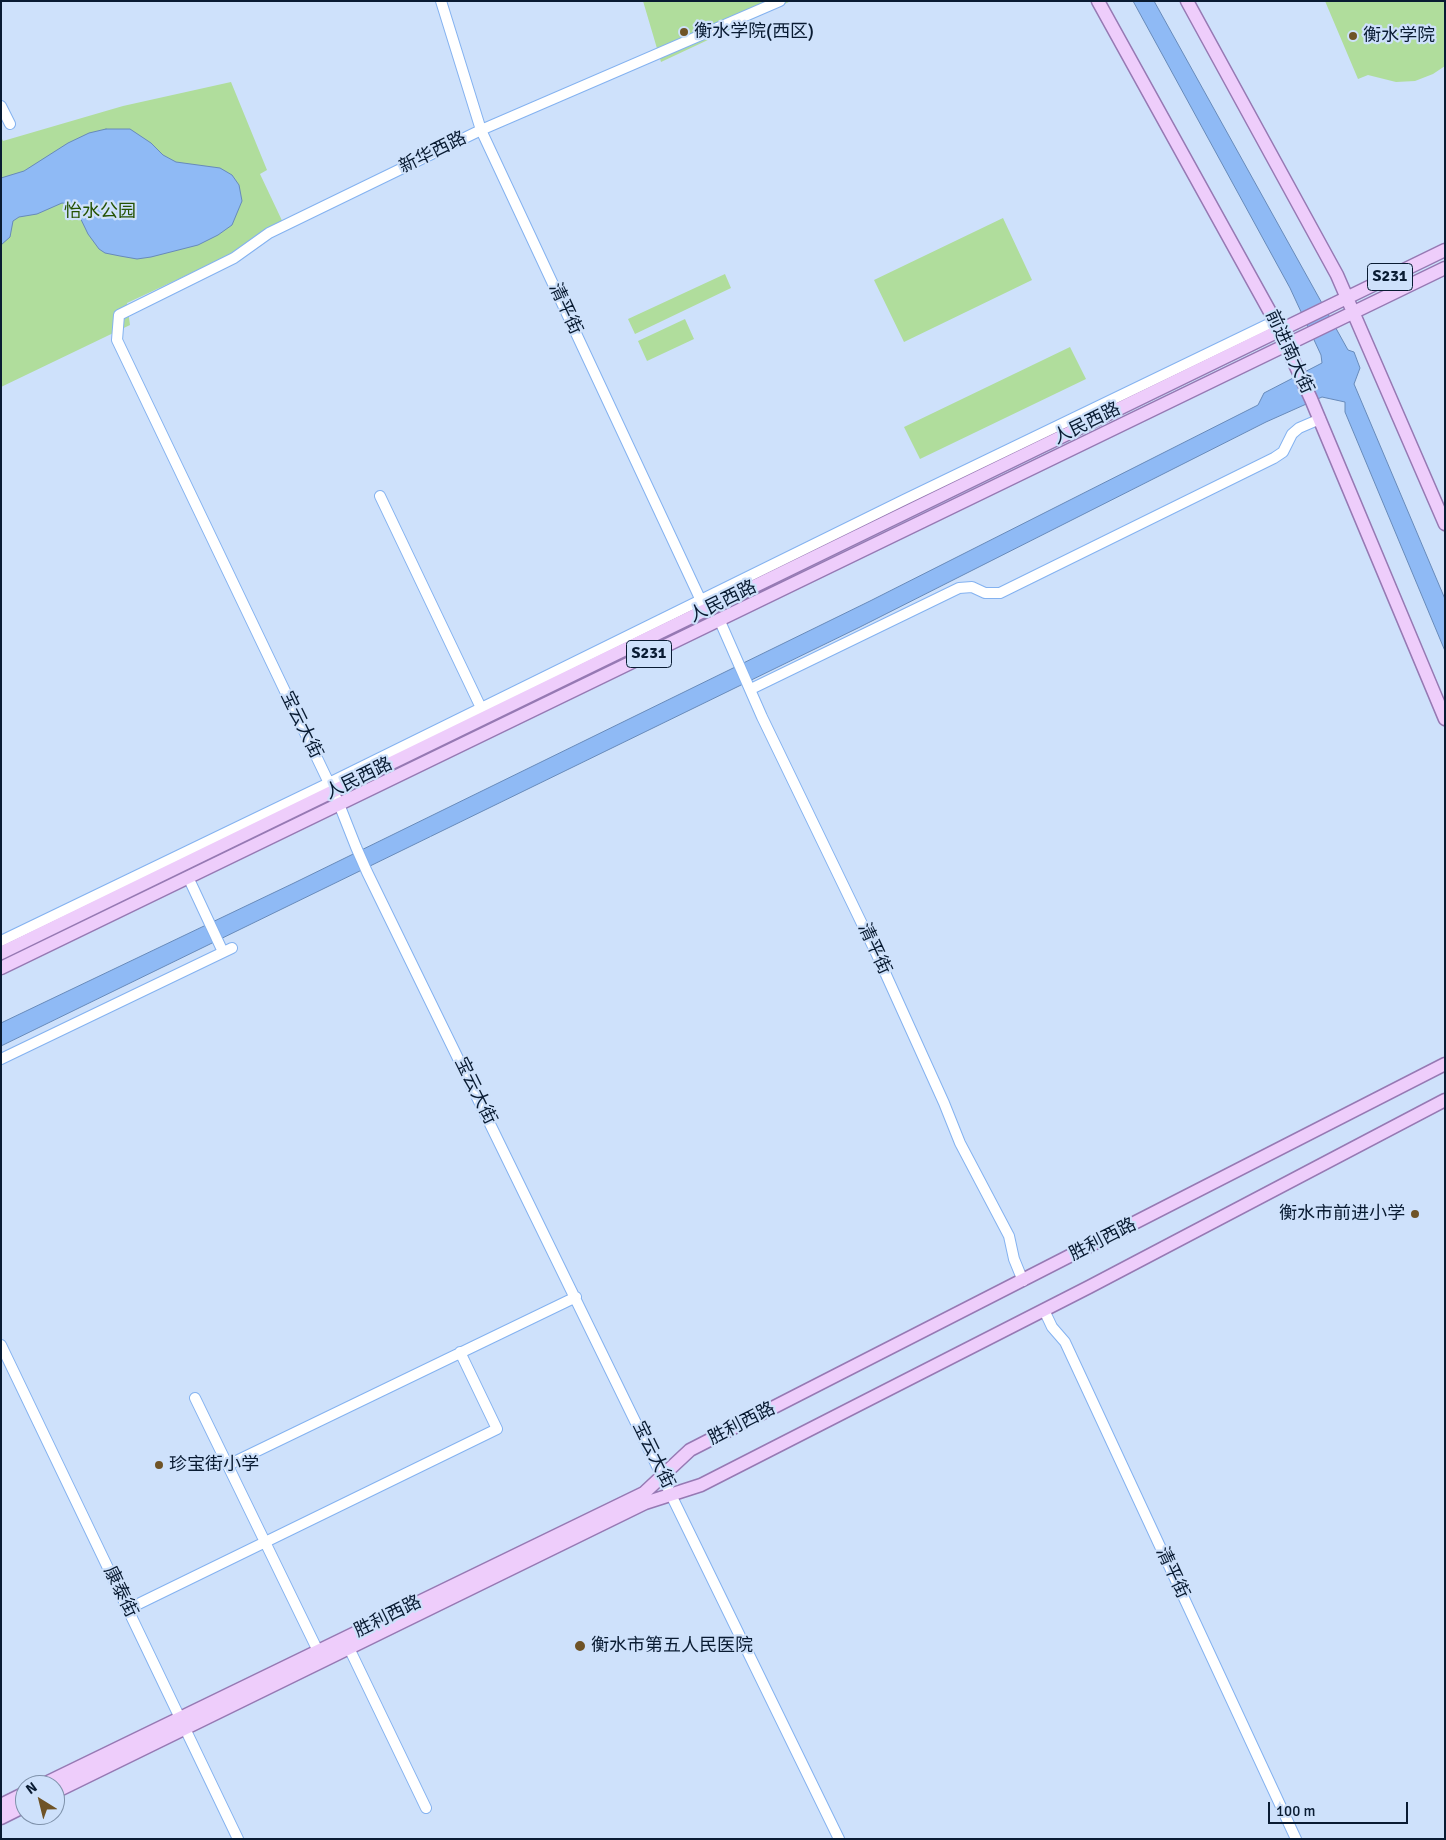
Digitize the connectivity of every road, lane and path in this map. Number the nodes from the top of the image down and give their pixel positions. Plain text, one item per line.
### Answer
1 (442, 1) edge
2 (780, 1) edge
3 (1098, 1) edge
4 (1187, 1) edge
5 (1, 106) edge
6 (10, 124) dead end
7 (482, 130) junction
8 (1445, 250) edge
9 (1445, 268) edge
10 (1341, 300) junction
11 (1347, 315) junction
12 (1281, 326) junction
13 (117, 340) joint
14 (1291, 342) junction
15 (1318, 417) junction
16 (380, 496) dead end
17 (1445, 524) edge
18 (703, 605) junction
19 (719, 620) junction
20 (750, 687) junction
21 (483, 712) junction
22 (1445, 719) edge
23 (331, 787) junction
24 (339, 804) junction
25 (188, 877) junction
26 (1, 941) edge
27 (1, 953) edge
28 (1, 968) edge
29 (1, 1060) edge
30 (1445, 1064) edge
31 (1445, 1100) edge
32 (1023, 1281) junction
33 (576, 1297) junction
34 (1044, 1310) junction
35 (1, 1345) edge
36 (460, 1352) junction
37 (195, 1398) dead end
38 (228, 1465) junction
39 (663, 1476) junction
40 (672, 1495) junction
41 (265, 1542) junction
42 (128, 1609) junction
43 (349, 1648) junction
44 (318, 1651) junction
45 (183, 1723) junction
46 (65, 1775) edge
47 (65, 1787) edge
48 (15, 1798) edge
49 (1, 1805) edge
50 (426, 1808) dead end
51 (15, 1811) edge
52 (1, 1818) edge
53 (238, 1839) edge
54 (839, 1839) edge
55 (1296, 1839) edge

1 - 7 street, 清平街
2 - 7 street, 新华西路
3 - 12 main road, 前进南大街
4 - 10 main road
5 - 6 street
7 - 13 street, 新华西路
7 - 18 street, 清平街
8 - 10 main road, 人民西路 / S231
9 - 11 main road, 人民西路 / S231
10 - 11 main road
10 - 12 main road, 人民西路 / S231
11 - 14 main road, 人民西路 / S231
11 - 17 main road
12 - 14 main road, 前进南大街
12 - 18 main road, 人民西路 / S231
13 - 23 street, 宝云大街
14 - 15 main road, 前进南大街
14 - 19 main road, 人民西路 / S231
15 - 20 street
15 - 22 main road, 前进南大街
16 - 21 street
18 - 21 main road, 人民西路 / S231
19 - 20 street, 清平街
19 - 24 main road, 人民西路 / S231
20 - 32 street, 清平街
21 - 23 main road, 人民西路 / S231
23 - 24 street, 宝云大街
23 - 26 street
23 - 27 main road, 人民西路 / S231
24 - 25 main road, 人民西路 / S231
24 - 33 street, 宝云大街
25 - 28 main road, 人民西路 / S231
25 - 29 street
30 - 32 main road, 胜利西路
31 - 34 main road, 胜利西路
32 - 39 main road, 胜利西路
33 - 36 street
33 - 39 street, 宝云大街
34 - 40 main road, 胜利西路
34 - 55 street, 清平街
35 - 42 street, 康泰街
36 - 38 street
36 - 41 street
37 - 38 street
38 - 41 street
39 - 40 street, 宝云大街
39 - 44 main road, 胜利西路
40 - 43 main road, 胜利西路
40 - 54 street, 宝云大街
41 - 42 street
41 - 44 street
42 - 45 street, 康泰街
43 - 45 main road, 胜利西路
43 - 50 street
44 - 45 main road, 胜利西路
45 - 46 main road, 胜利西路
45 - 47 main road, 胜利西路
45 - 53 street, 康泰街
48 - 49 main road
51 - 52 main road

